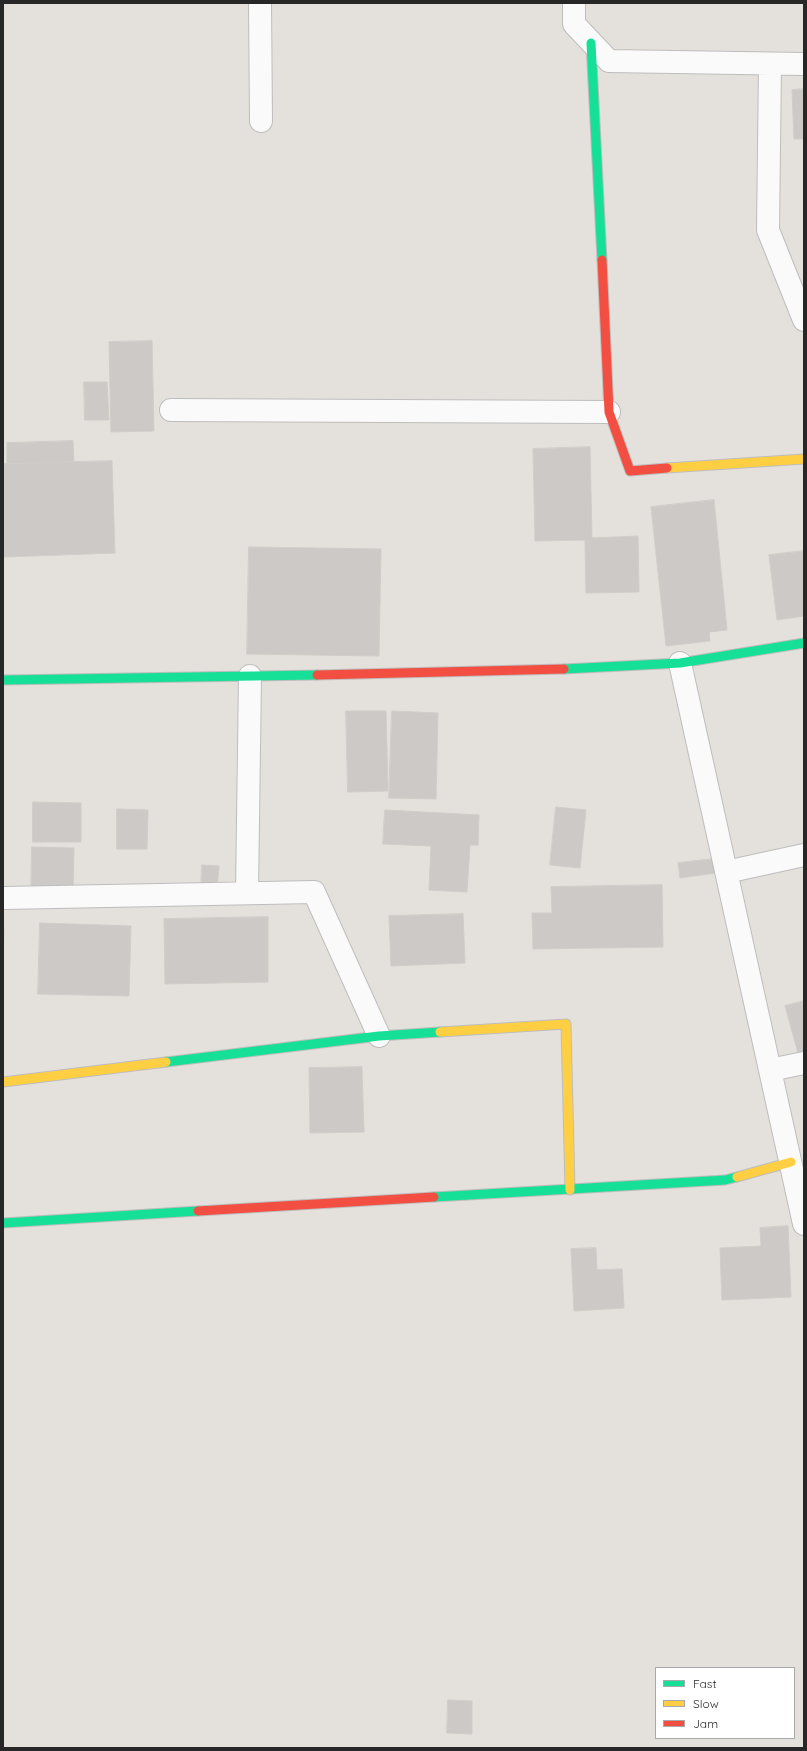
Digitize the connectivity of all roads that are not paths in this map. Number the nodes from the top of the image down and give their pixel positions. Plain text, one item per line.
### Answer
1 (260, 3) edge
2 (574, 3) edge
3 (591, 43) junction
4 (770, 64) junction
5 (804, 64) edge
6 (261, 121) dead end
7 (804, 320) edge
8 (171, 410) dead end
9 (609, 412) junction
10 (804, 459) edge
11 (804, 643) edge
12 (680, 663) junction
13 (250, 676) junction
14 (3, 680) edge
15 (804, 855) edge
16 (726, 872) junction
17 (247, 893) junction
18 (3, 898) edge
19 (379, 1036) junction
20 (804, 1063) edge
21 (770, 1070) junction
22 (3, 1082) edge
23 (791, 1162) junction
24 (570, 1190) junction
25 (3, 1223) edge
26 (804, 1224) edge

1 - 6 street
2 - 3 street
3 - 4 street
3 - 9 street
4 - 5 street
4 - 7 street
8 - 9 street
9 - 10 street
11 - 12 street
12 - 13 street
12 - 16 street
13 - 14 street
13 - 17 street
15 - 16 street
16 - 21 street
17 - 18 street
17 - 19 street
19 - 22 street
19 - 24 street
20 - 21 street
21 - 23 street
23 - 24 street
23 - 26 street
24 - 25 street

